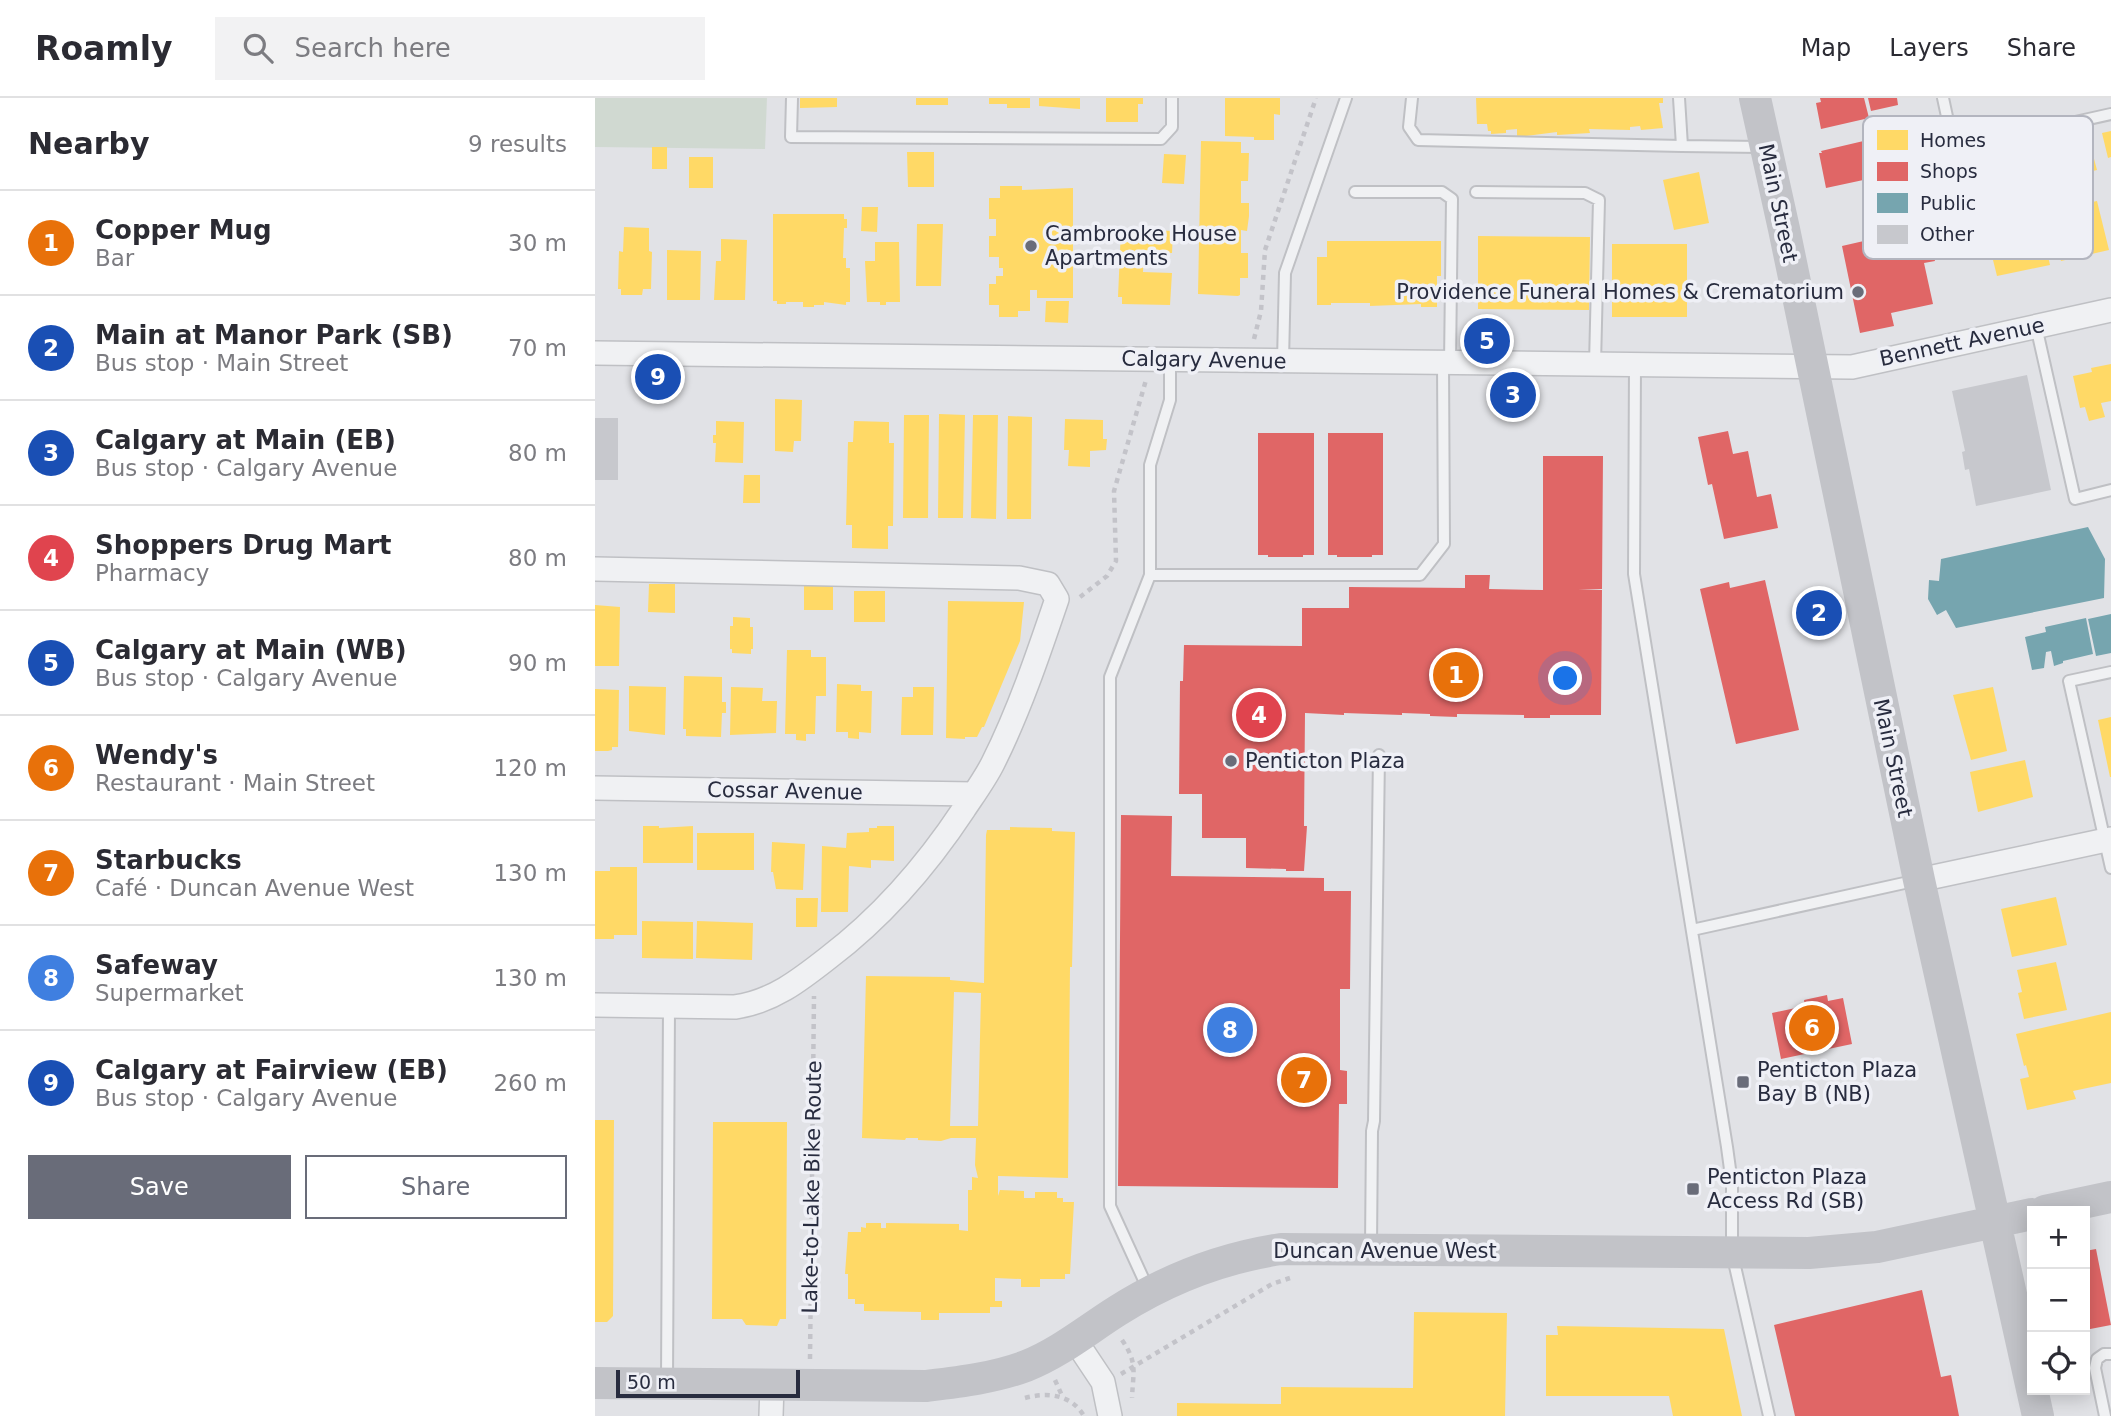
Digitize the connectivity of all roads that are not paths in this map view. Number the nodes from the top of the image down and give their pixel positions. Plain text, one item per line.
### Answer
1 (792, 98) edge
2 (1172, 98) edge
3 (1346, 98) edge
4 (1412, 98) edge
5 (1679, 98) edge
6 (1755, 98) edge
7 (1943, 98) edge
8 (2111, 114) edge
9 (1947, 116) edge
10 (2093, 118) edge
11 (1682, 146) junction
12 (1766, 147) junction
13 (1476, 191) dead end
14 (1355, 192) dead end
15 (2111, 310) edge
16 (2036, 326) junction
17 (595, 352) edge
18 (1170, 359) junction
19 (1283, 361) junction
20 (1446, 363) junction
21 (1595, 364) junction
22 (1635, 364) junction
23 (1812, 366) junction
24 (2111, 491) edge
25 (595, 569) edge
26 (1150, 575) junction
27 (2111, 672) edge
28 (1379, 755) dead end
29 (595, 788) edge
30 (974, 794) junction
31 (2108, 840) edge
32 (2111, 868) edge
33 (1919, 880) junction
34 (1692, 930) junction
35 (595, 1005) edge
36 (669, 1006) junction
37 (2111, 1197) edge
38 (2069, 1206) edge
39 (2027, 1215) edge
40 (1993, 1222) junction
41 (1371, 1248) junction
42 (1732, 1252) junction
43 (1149, 1291) junction
44 (1075, 1340) junction
45 (2111, 1354) edge
46 (595, 1383) edge
47 (667, 1384) junction
48 (772, 1385) junction
49 (771, 1416) edge
50 (1110, 1416) edge
51 (1769, 1416) edge
52 (2038, 1416) edge
53 (2105, 1416) edge

1 - 2 lane
3 - 19 lane
4 - 11 lane
5 - 11 lane
6 - 12 street, Main Street
7 - 9 lane
8 - 10 lane
11 - 12 lane
12 - 23 street, Main Street
13 - 21 lane
14 - 20 lane
15 - 16 street, Bennett Avenue
16 - 23 street, Bennett Avenue
16 - 24 lane
17 - 18 street, Calgary Avenue
18 - 19 street, Calgary Avenue
18 - 26 lane
19 - 20 street, Calgary Avenue
20 - 21 street, Calgary Avenue
20 - 26 lane
21 - 22 street, Calgary Avenue
22 - 23 street, Calgary Avenue
22 - 34 lane
23 - 33 street, Main Street
25 - 30 street
26 - 43 lane
27 - 31 lane
28 - 41 lane
29 - 30 street, Cossar Avenue
30 - 36 street
31 - 32 lane
31 - 33 street
33 - 34 lane
33 - 40 street, Main Street
34 - 42 lane
35 - 36 street
36 - 47 lane
37 - 38 street
39 - 40 street, Duncan Avenue West
40 - 42 street, Duncan Avenue West
40 - 52 street, Main Street
41 - 42 street, Duncan Avenue West
41 - 43 street, Duncan Avenue West
42 - 51 lane
43 - 44 street, Duncan Avenue West
44 - 48 street, Duncan Avenue West
44 - 50 street
45 - 53 lane
46 - 47 street, Duncan Avenue West
47 - 48 street, Duncan Avenue West
48 - 49 street

